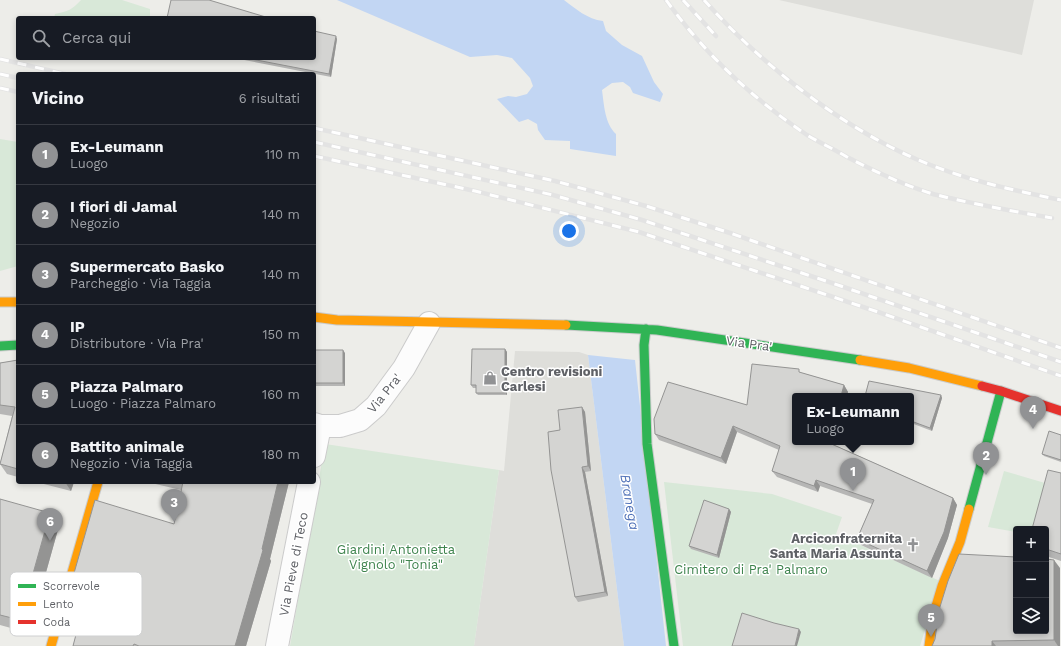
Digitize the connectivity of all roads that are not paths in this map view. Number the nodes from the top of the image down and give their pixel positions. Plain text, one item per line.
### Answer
1 (316, 317) edge
2 (429, 323) junction
3 (642, 329) junction
4 (16, 345) edge
5 (0, 346) edge
6 (1001, 390) junction
7 (1061, 410) edge
8 (317, 425) edge
9 (316, 435) edge
10 (97, 484) edge
11 (309, 484) edge
12 (72, 572) edge
13 (54, 636) edge
14 (51, 646) edge
15 (277, 646) edge
16 (674, 646) edge
17 (928, 646) edge

1 - 2 main road, Via Pra'
2 - 3 main road, Via Pra'
2 - 8 street, Via Pra'
3 - 6 main road, Via Pra'
3 - 16 main road
4 - 5 main road
6 - 7 main road, Via Pra'
6 - 17 main road
8 - 9 street
10 - 12 main road
11 - 15 street, Via Pieve di Teco
13 - 14 main road

